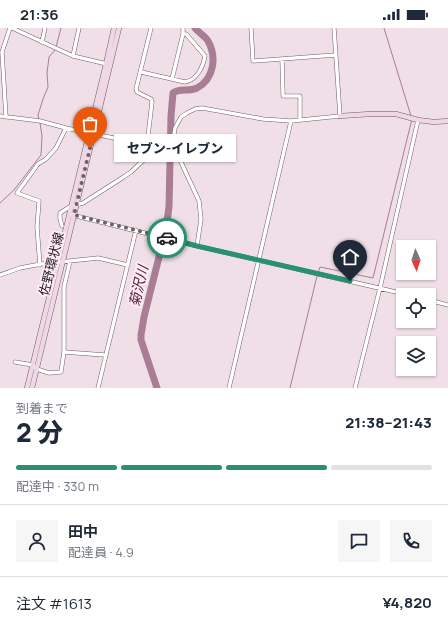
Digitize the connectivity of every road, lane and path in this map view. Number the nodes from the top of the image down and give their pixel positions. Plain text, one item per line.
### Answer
1 (11, 28) edge
2 (45, 28) edge
3 (79, 28) edge
4 (114, 28) edge
5 (119, 28) edge
6 (151, 28) edge
7 (183, 28) edge
8 (251, 28) edge
9 (334, 28) edge
10 (183, 34) junction
11 (42, 42) junction
12 (335, 55) junction
13 (73, 56) junction
14 (282, 59) junction
15 (108, 64) junction
16 (140, 72) junction
17 (172, 79) junction
18 (0, 116) edge
19 (340, 116) junction
20 (6, 117) junction
21 (300, 120) junction
22 (418, 120) junction
23 (291, 121) junction
24 (448, 121) edge
25 (66, 128) junction
26 (92, 133) junction
27 (147, 145) junction
28 (161, 146) junction
29 (174, 147) junction
30 (77, 204) junction
31 (71, 206) junction
32 (72, 215) junction
33 (62, 226) dead end
34 (136, 230) junction
35 (197, 246) junction
36 (259, 260) junction
37 (70, 261) junction
38 (60, 262) junction
39 (40, 265) junction
40 (128, 266) junction
41 (0, 275) edge
42 (380, 288) junction
43 (396, 292) edge
44 (436, 302) edge
45 (448, 305) edge
46 (64, 352) junction
47 (105, 355) junction
48 (14, 362) dead end
49 (35, 367) junction
50 (27, 388) edge
51 (32, 388) edge
52 (98, 388) edge
53 (229, 388) edge
54 (355, 388) edge

1 - 11 street
1 - 20 street
2 - 11 street
3 - 13 street
4 - 15 main road, 佐野環状線
5 - 15 main road, 佐野環状線
6 - 16 street
7 - 10 street
8 - 14 street
9 - 12 street
10 - 17 street
10 - 17 street
11 - 13 street
12 - 14 street
12 - 19 street
13 - 15 street
14 - 21 street
15 - 26 main road, 佐野環状線
16 - 17 street
16 - 27 street
18 - 20 street
19 - 21 street
19 - 22 main road
20 - 25 street
21 - 23 street
22 - 24 main road
22 - 42 street
23 - 29 street
23 - 36 street
25 - 26 street
25 - 39 street
26 - 27 street
26 - 30 main road, 佐野環状線
26 - 31 main road, 佐野環状線
27 - 28 street
28 - 29 street
28 - 30 street
29 - 35 street
30 - 31 street
30 - 32 main road, 佐野環状線
31 - 32 main road, 佐野環状線
31 - 33 street
32 - 34 street
32 - 38 main road, 佐野環状線
34 - 35 street
34 - 40 street
35 - 36 street
36 - 42 street
36 - 53 street
37 - 38 street
37 - 40 street
37 - 46 street
38 - 39 street
38 - 49 main road, 佐野環状線
39 - 41 street
40 - 47 street
42 - 43 street
42 - 54 street
44 - 45 street
46 - 47 street
46 - 49 street
47 - 52 street
48 - 49 street
49 - 50 main road, 佐野環状線
49 - 51 main road, 佐野環状線

